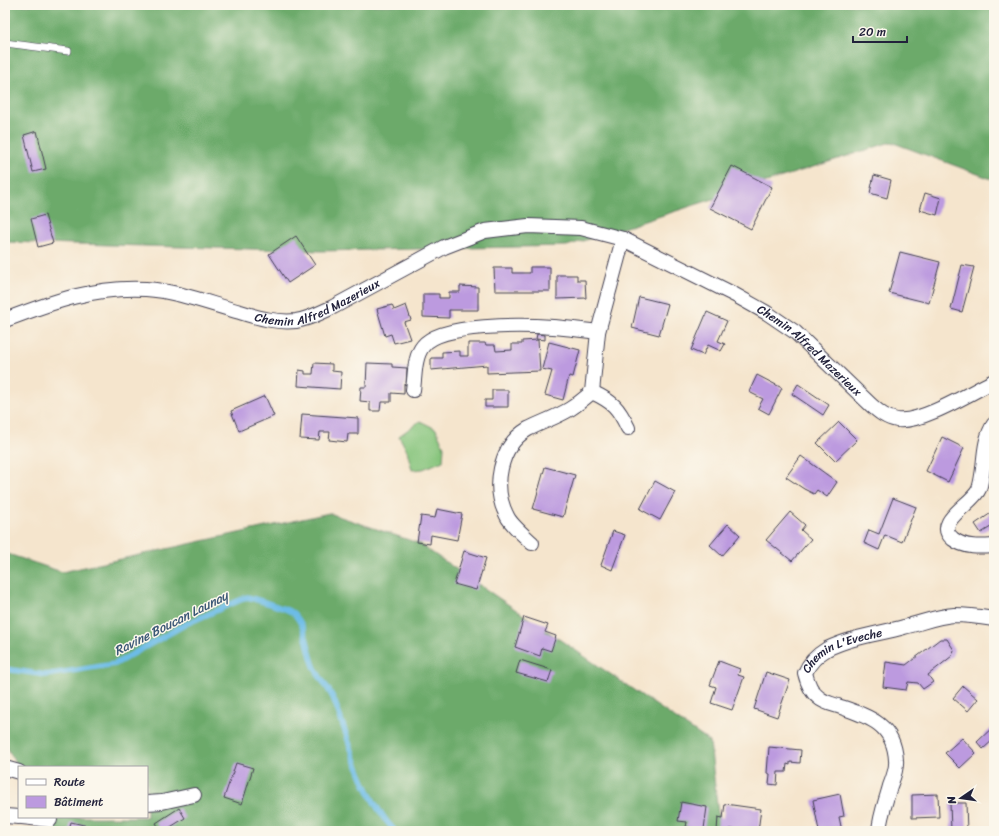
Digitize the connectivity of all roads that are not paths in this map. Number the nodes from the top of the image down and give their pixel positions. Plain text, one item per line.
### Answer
1 (5, 43) edge
2 (68, 51) dead end
3 (623, 239) junction
4 (5, 320) edge
5 (598, 332) junction
6 (994, 381) edge
7 (413, 390) dead end
8 (592, 392) junction
9 (994, 424) edge
10 (628, 428) dead end
11 (532, 544) dead end
12 (994, 546) edge
13 (994, 619) edge
14 (5, 768) edge
15 (18, 772) edge
16 (194, 795) dead end
17 (148, 803) edge
18 (5, 816) edge
19 (18, 817) edge
20 (31, 818) edge
21 (50, 820) dead end
22 (879, 831) edge

1 - 2 lane
3 - 4 street, Chemin Alfred Mazerieux
3 - 5 street
3 - 6 street, Chemin Alfred Mazerieux
5 - 7 street
5 - 8 street
8 - 10 street
8 - 11 street
9 - 12 street
13 - 22 street, Chemin L'Eveche
14 - 15 street
16 - 17 street
18 - 19 street
20 - 21 street

